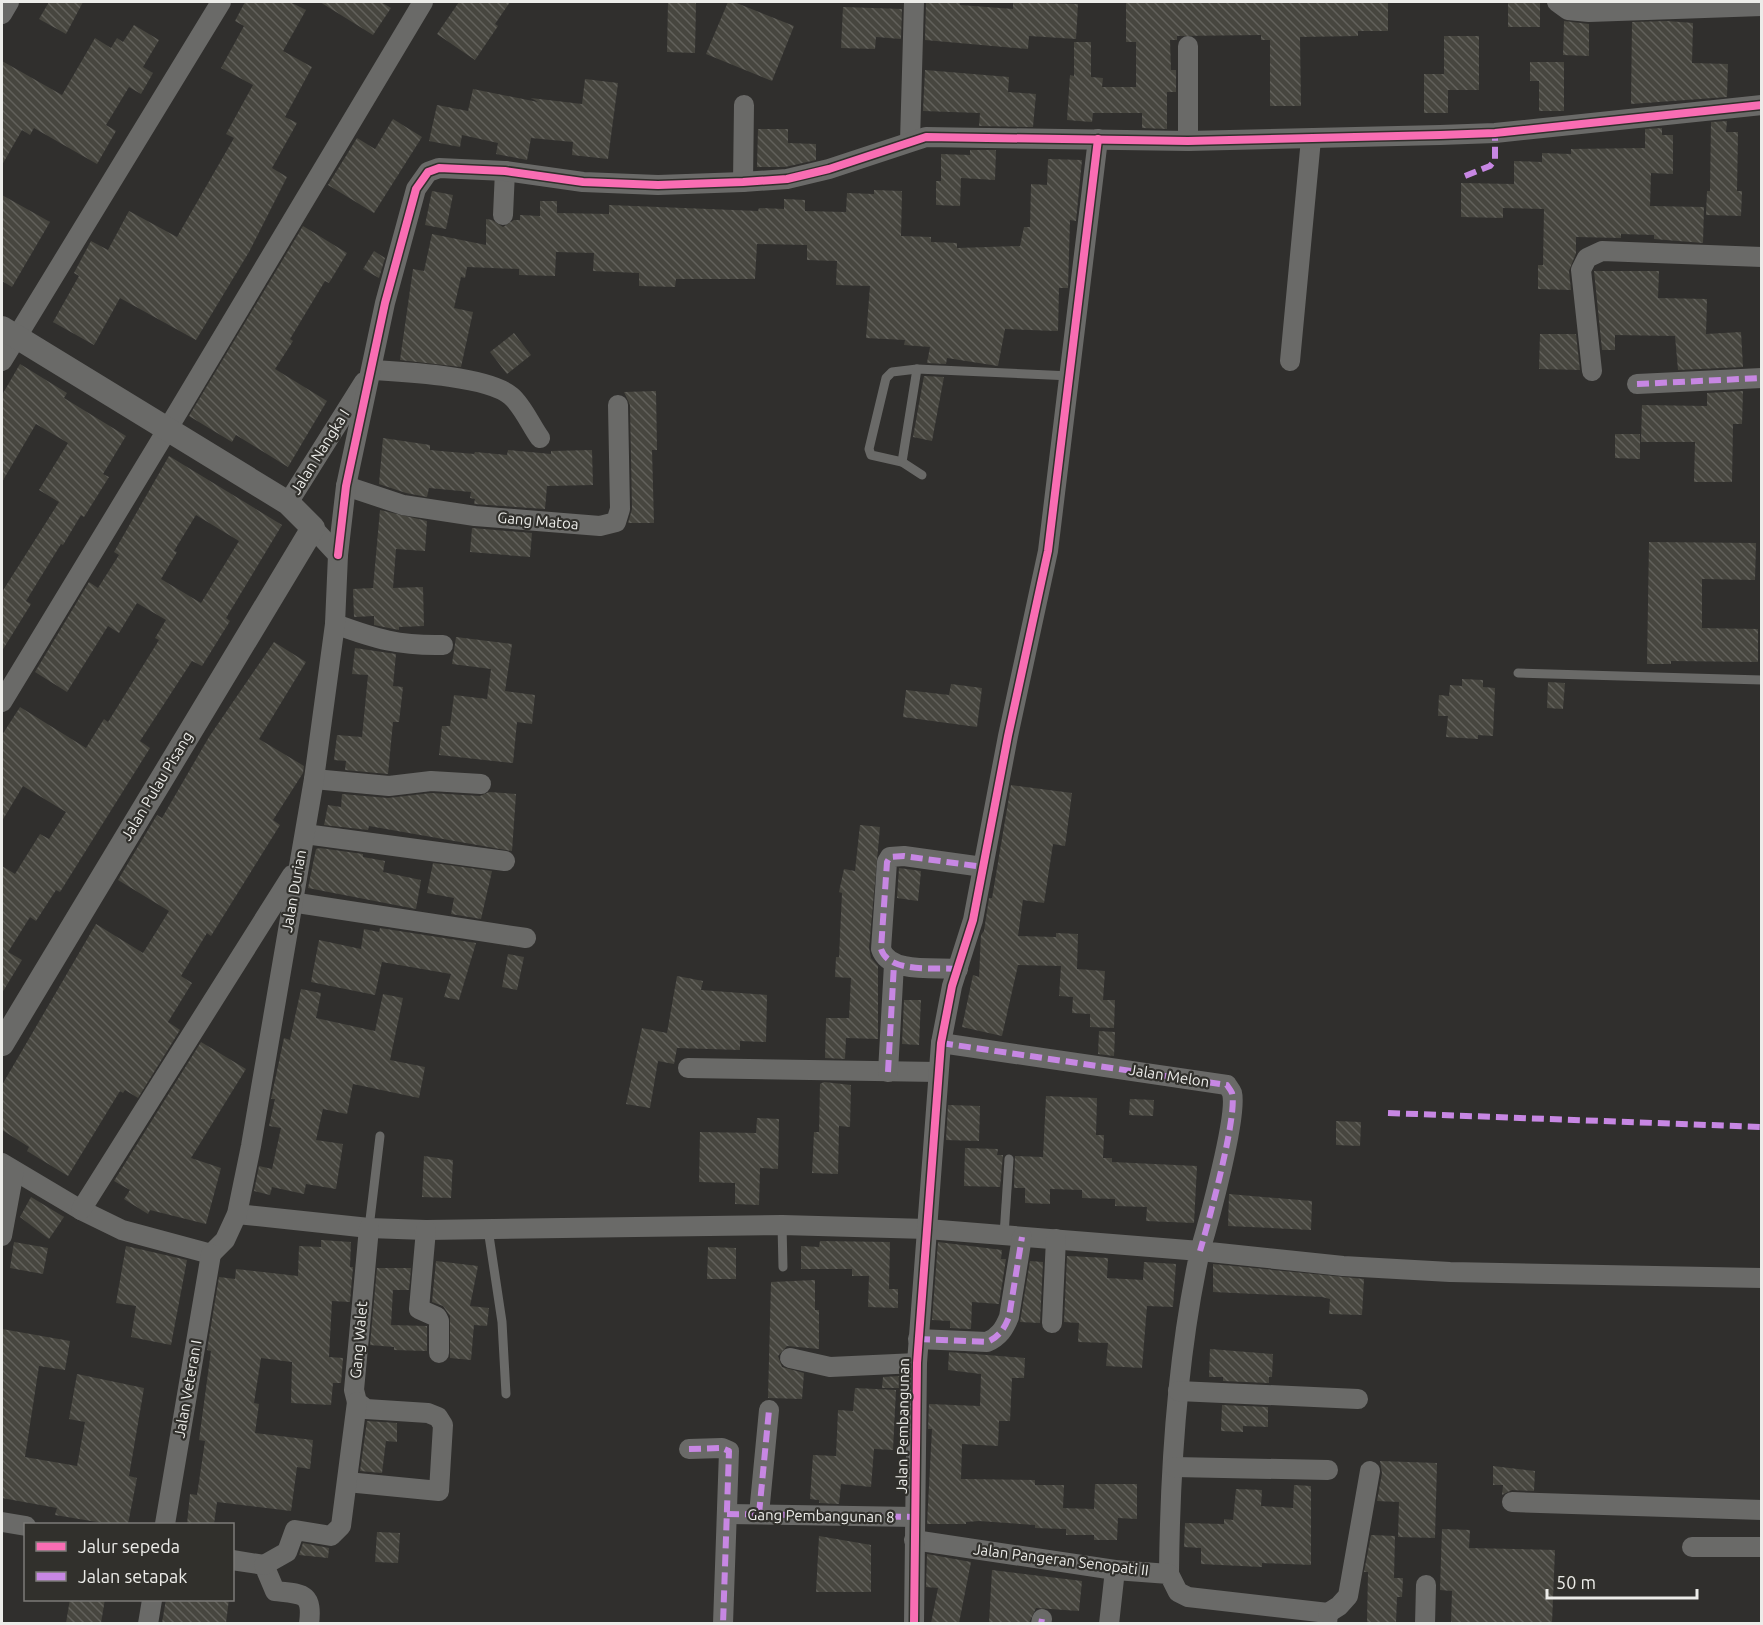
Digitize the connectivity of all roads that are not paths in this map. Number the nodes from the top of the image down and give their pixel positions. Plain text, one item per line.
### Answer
1 (9, 2) edge
2 (221, 2) edge
3 (423, 2) edge
4 (914, 2) edge
5 (1557, 2) edge
6 (1761, 6) edge
7 (2, 15) edge
8 (1188, 46) dead end
9 (744, 105) dead end
10 (1761, 105) edge
11 (1098, 139) junction
12 (1311, 139) junction
13 (910, 141) junction
14 (1188, 141) junction
15 (505, 171) junction
16 (743, 182) junction
17 (503, 215) dead end
18 (1761, 257) edge
19 (10, 333) edge
20 (2, 361) edge
21 (1290, 361) dead end
22 (917, 369) junction
23 (372, 370) junction
24 (1592, 371) dead end
25 (1071, 376) junction
26 (1761, 378) edge
27 (1637, 384) dead end
28 (618, 405) dead end
29 (168, 428) junction
30 (540, 438) dead end
31 (902, 462) junction
32 (922, 475) dead end
33 (346, 486) junction
34 (288, 503) junction
35 (313, 528) junction
36 (338, 555) junction
37 (335, 624) junction
38 (442, 645) dead end
39 (1518, 673) dead end
40 (1761, 680) edge
41 (2, 702) edge
42 (314, 779) junction
43 (481, 784) dead end
44 (305, 834) junction
45 (505, 861) dead end
46 (298, 866) junction
47 (982, 867) junction
48 (291, 902) junction
49 (526, 938) dead end
50 (894, 964) junction
51 (958, 969) junction
52 (942, 1043) junction
53 (2, 1044) edge
54 (688, 1068) dead end
55 (888, 1072) junction
56 (939, 1072) junction
57 (380, 1136) dead end
58 (1009, 1159) dead end
59 (8, 1167) edge
60 (81, 1210) junction
61 (237, 1214) junction
62 (782, 1225) junction
63 (369, 1228) junction
64 (927, 1228) junction
65 (488, 1229) junction
66 (426, 1230) junction
67 (2, 1236) edge
68 (1013, 1236) junction
69 (1056, 1239) junction
70 (1200, 1251) junction
71 (211, 1254) junction
72 (783, 1268) dead end
73 (1761, 1278) edge
74 (1052, 1323) dead end
75 (918, 1339) junction
76 (439, 1353) dead end
77 (790, 1358) dead end
78 (917, 1363) junction
79 (1178, 1391) junction
80 (506, 1394) dead end
81 (1358, 1399) dead end
82 (357, 1402) junction
83 (769, 1410) dead end
84 (690, 1449) dead end
85 (1174, 1467) junction
86 (1328, 1470) dead end
87 (1370, 1471) dead end
88 (347, 1482) junction
89 (1512, 1502) dead end
90 (1761, 1510) edge
91 (727, 1514) junction
92 (759, 1514) junction
93 (915, 1517) junction
94 (2, 1522) edge
95 (165, 1523) edge
96 (24, 1526) edge
97 (914, 1540) junction
98 (1692, 1546) dead end
99 (1761, 1547) edge
100 (234, 1560) edge
101 (264, 1565) junction
102 (1115, 1570) junction
103 (1169, 1574) junction
104 (1426, 1585) dead end
105 (152, 1601) edge
106 (1328, 1618) edge
107 (148, 1623) edge
108 (309, 1623) edge
109 (723, 1623) edge
110 (914, 1623) edge
111 (1109, 1623) edge
112 (1425, 1623) edge

1 - 7 street
2 - 19 street
3 - 29 street
4 - 13 street
5 - 6 street
8 - 14 street
9 - 16 street
10 - 12 street, Jalan Durian
11 - 13 street, Jalan Durian
11 - 14 street, Jalan Durian
11 - 25 street, Jalan Pembangunan
12 - 14 street, Jalan Durian
12 - 21 street
13 - 16 street, Jalan Durian
15 - 16 street, Jalan Durian
15 - 17 street
15 - 23 street, Jalan Durian
18 - 24 street
19 - 20 street
19 - 29 street
22 - 25 lane
22 - 31 lane
22 - 31 lane
23 - 30 street
23 - 33 street, Jalan Durian
23 - 34 street, Jalan Nangka I
25 - 47 street, Jalan Pembangunan
26 - 27 street
28 - 33 street, Gang Matoa
29 - 34 street
29 - 41 street
31 - 32 lane
33 - 36 street, Jalan Durian
34 - 35 street
35 - 36 street
35 - 53 street, Jalan Pulau Pisang
36 - 37 street, Jalan Durian
37 - 38 street
37 - 42 street, Jalan Durian
39 - 40 lane
42 - 43 street
42 - 44 street, Jalan Durian
44 - 45 street
44 - 46 street, Jalan Durian
46 - 48 street, Jalan Durian
46 - 60 street
47 - 50 street
47 - 51 street, Jalan Pembangunan
48 - 49 street
48 - 61 street, Jalan Durian
50 - 51 street
50 - 55 street
51 - 52 street, Jalan Pembangunan
52 - 56 street, Jalan Pembangunan
52 - 70 street, Jalan Melon
54 - 55 street
55 - 56 street
56 - 64 street, Jalan Pembangunan
57 - 63 lane
58 - 68 lane
59 - 60 street
59 - 67 street
60 - 71 street
61 - 63 street
61 - 71 street, Jalan Durian
62 - 64 street
62 - 65 street
62 - 72 lane
63 - 66 street
63 - 82 street, Gang Walet
64 - 68 street
64 - 75 street, Jalan Pembangunan
65 - 66 street
65 - 80 lane
66 - 76 street
68 - 69 street
68 - 75 street
69 - 70 street
69 - 74 street
70 - 73 street
70 - 79 street
71 - 95 street, Jalan Veteran I
75 - 78 street, Jalan Pembangunan
77 - 78 street
78 - 93 street, Jalan Pembangunan
79 - 81 street
79 - 85 street
82 - 88 street, Gang Walet
82 - 88 street
83 - 92 street
84 - 91 street
85 - 86 street
85 - 103 street
87 - 106 street
88 - 101 street, Gang Walet
89 - 90 street
91 - 92 street, Gang Pembangunan 8
91 - 109 street
92 - 93 street, Gang Pembangunan 8
93 - 97 street, Jalan Pembangunan
94 - 96 street
97 - 102 street, Jalan Pangeran Senopati II
97 - 110 street, Jalan Pembangunan
98 - 99 street
100 - 101 street
101 - 108 street
102 - 103 street, Jalan Pangeran Senopati II
102 - 111 street
103 - 106 street, Jalan Pangeran Senopati II
104 - 112 street
105 - 107 street

